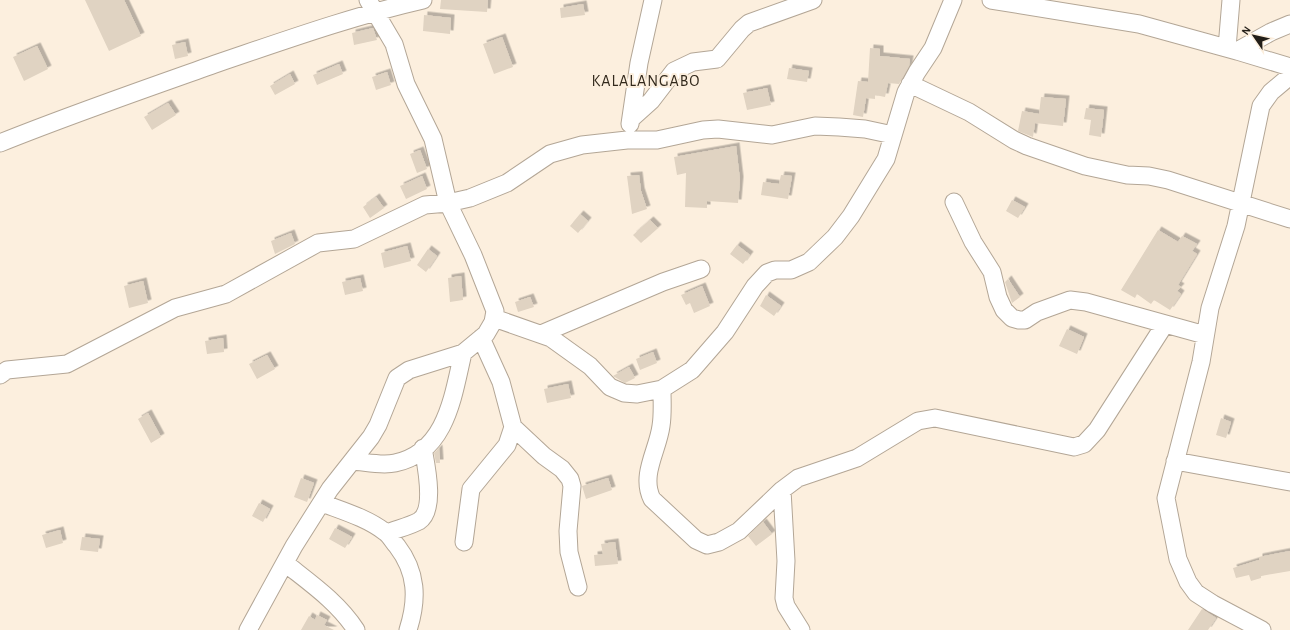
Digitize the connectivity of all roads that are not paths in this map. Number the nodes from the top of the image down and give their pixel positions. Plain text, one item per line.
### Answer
1 (423, 0) edge
2 (653, 0) edge
3 (813, 0) edge
4 (953, 0) edge
5 (991, 0) edge
6 (1231, 0) edge
7 (372, 5) edge
8 (1290, 24) edge
9 (1232, 49) junction
10 (1290, 67) edge
11 (1290, 76) edge
12 (910, 84) junction
13 (631, 119) junction
14 (892, 135) junction
15 (627, 140) junction
16 (0, 143) edge
17 (954, 202) dead end
18 (448, 203) junction
19 (1242, 203) junction
20 (1290, 219) edge
21 (701, 269) dead end
22 (494, 318) junction
23 (1165, 324) junction
24 (541, 334) junction
25 (1205, 335) junction
26 (481, 338) junction
27 (463, 353) junction
28 (0, 375) edge
29 (662, 389) junction
30 (513, 427) junction
31 (423, 448) junction
32 (352, 461) junction
33 (1175, 461) junction
34 (1290, 482) edge
35 (782, 490) junction
36 (322, 503) junction
37 (387, 533) junction
38 (464, 542) dead end
39 (285, 563) junction
40 (578, 587) dead end
41 (248, 630) edge
42 (356, 630) edge
43 (408, 630) edge
44 (801, 630) edge
45 (1262, 630) edge

1 - 7 street
2 - 13 street
3 - 13 street
4 - 12 street
5 - 9 street
6 - 9 street
7 - 16 street
7 - 18 street
8 - 9 street
9 - 10 street
11 - 19 street
12 - 14 street
12 - 19 street
13 - 15 street
14 - 15 street
14 - 29 street
15 - 18 street
17 - 23 street
18 - 22 street
18 - 28 street
19 - 20 street
19 - 25 street
21 - 24 street
22 - 24 street
22 - 26 street
23 - 25 street
23 - 35 street
24 - 29 street
25 - 33 street
26 - 27 street
26 - 30 street
27 - 31 street
27 - 32 street
29 - 35 street
30 - 38 street
30 - 40 street
31 - 32 street
31 - 37 street
32 - 36 street
33 - 34 street
33 - 45 street
35 - 44 street
36 - 37 street
36 - 39 street
37 - 43 street
39 - 41 street
39 - 42 street

